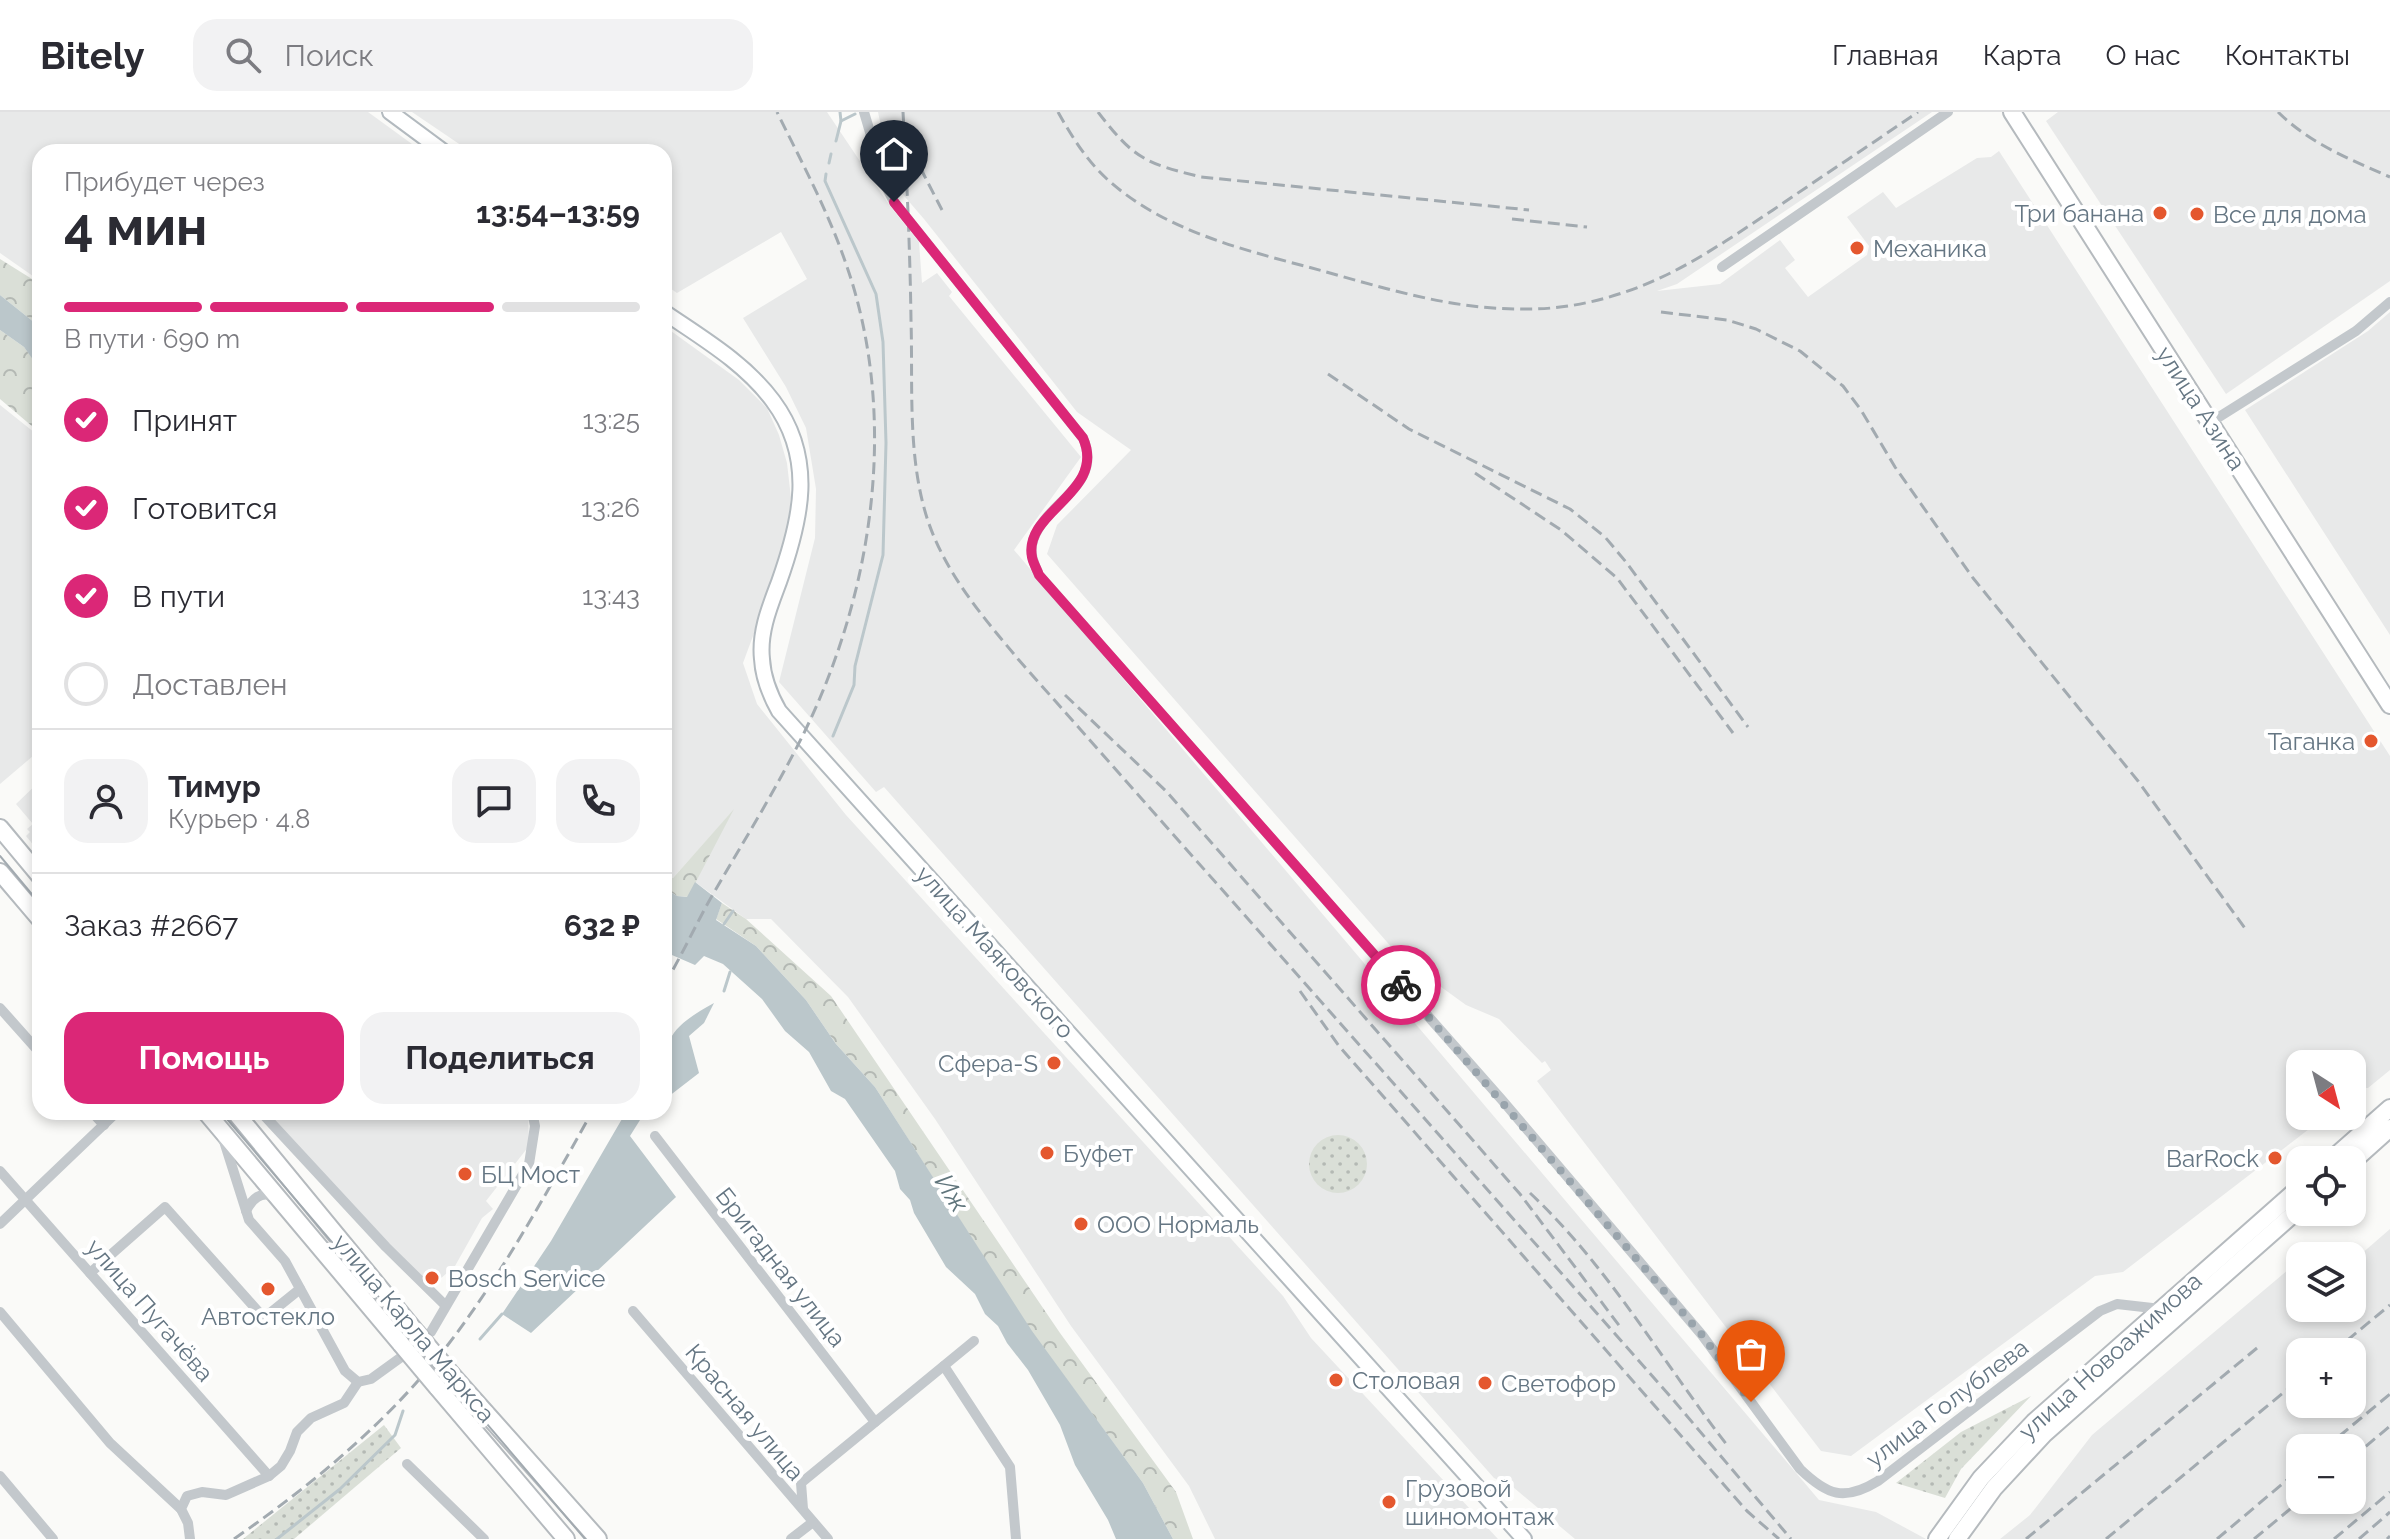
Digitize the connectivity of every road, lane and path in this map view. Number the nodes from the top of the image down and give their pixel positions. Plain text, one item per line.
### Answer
1 (390, 112) edge
2 (864, 112) edge
3 (1948, 112) edge
4 (2012, 112) edge
5 (433, 144) edge
6 (1722, 267) dead end
7 (2390, 302) edge
8 (672, 318) edge
9 (2211, 422) junction
10 (2390, 705) edge
11 (0, 828) edge
12 (32, 866) edge
13 (0, 872) edge
14 (32, 910) edge
15 (0, 1008) edge
16 (32, 1044) edge
17 (2390, 1108) edge
18 (99, 1120) edge
19 (109, 1120) edge
20 (213, 1120) edge
21 (242, 1120) edge
22 (268, 1120) edge
23 (534, 1120) edge
24 (104, 1125) junction
25 (220, 1128) junction
26 (2390, 1128) edge
27 (655, 1136) dead end
28 (2347, 1146) edge
29 (2366, 1149) edge
30 (0, 1171) edge
31 (2286, 1199) edge
32 (25, 1200) junction
33 (284, 1205) junction
34 (246, 1211) junction
35 (2286, 1220) edge
36 (0, 1224) edge
37 (90, 1273) junction
38 (300, 1289) junction
39 (445, 1305) junction
40 (2163, 1309) junction
41 (633, 1311) dead end
42 (0, 1312) edge
43 (424, 1332) junction
44 (974, 1341) dead end
45 (400, 1351) junction
46 (944, 1366) junction
47 (358, 1382) junction
48 (875, 1422) junction
49 (407, 1464) dead end
50 (0, 1476) edge
51 (269, 1476) junction
52 (181, 1509) junction
53 (803, 1511) junction
54 (813, 1522) junction
55 (1956, 1531) edge
56 (53, 1539) edge
57 (190, 1539) edge
58 (484, 1539) edge
59 (566, 1539) edge
60 (598, 1539) edge
61 (791, 1539) edge
62 (828, 1539) edge
63 (1016, 1539) edge
64 (1524, 1539) edge
65 (1937, 1539) edge

1 - 5 main road
2 - 40 street, улица Голублева
3 - 6 street
4 - 9 main road, улица Азина
7 - 9 street
8 - 64 main road, улица Маяковского
9 - 10 main road, улица Азина
11 - 12 main road
13 - 14 main road
15 - 16 street
17 - 28 main road
18 - 24 street
19 - 24 street
20 - 25 main road, улица Карла Маркса
21 - 43 main road, улица Карла Маркса
22 - 39 street
23 - 39 street
24 - 32 street
25 - 33 main road, улица Карла Маркса
25 - 34 street
26 - 29 main road
27 - 48 street, Бригадная улица
30 - 32 street, улица Пугачёва
31 - 40 main road, улица Новоажимова
32 - 36 street
32 - 37 street, улица Пугачёва
33 - 34 street
33 - 45 main road, улица Карла Маркса
34 - 38 street
35 - 55 main road, улица Новоажимова
37 - 38 street
37 - 51 street, улица Пугачёва
38 - 47 street
39 - 43 street
40 - 55 main road, улица Новоажимова
41 - 53 street, Красная улица
42 - 52 street
43 - 60 main road, улица Карла Маркса, bridge
44 - 46 street
45 - 47 street
45 - 59 main road, улица Карла Маркса, bridge
46 - 48 street
46 - 63 street
47 - 51 street
48 - 53 street
49 - 58 street
50 - 56 street
51 - 52 street
52 - 57 street
53 - 54 street, Красная улица
54 - 61 street
54 - 62 street, Красная улица
55 - 65 main road, улица Новоажимова

